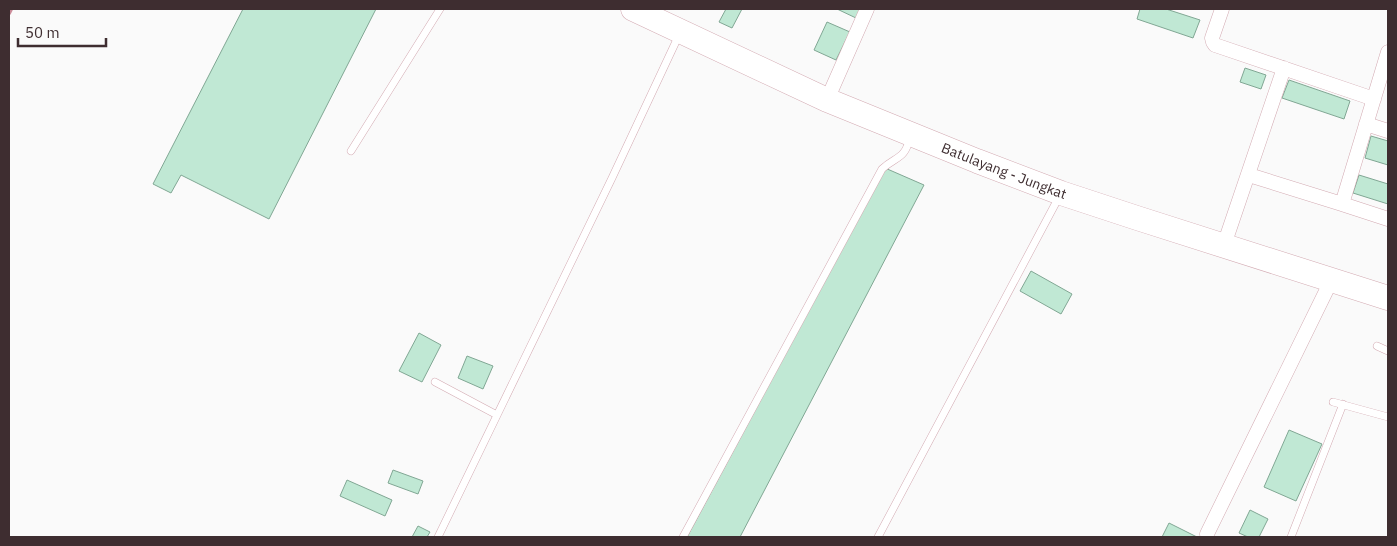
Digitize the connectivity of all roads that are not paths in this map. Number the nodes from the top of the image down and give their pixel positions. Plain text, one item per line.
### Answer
1 (440, 9) edge
2 (633, 9) edge
3 (867, 9) edge
4 (1222, 9) edge
5 (680, 31) junction
6 (1388, 52) edge
7 (1284, 68) junction
8 (1374, 99) junction
9 (827, 100) junction
10 (1366, 124) junction
11 (1388, 131) edge
12 (911, 134) junction
13 (351, 151) dead end
14 (1248, 175) junction
15 (1061, 193) junction
16 (1342, 204) junction
17 (1388, 220) edge
18 (1224, 245) junction
19 (1332, 279) junction
20 (1388, 298) edge
21 (1377, 346) dead end
22 (1388, 351) edge
23 (435, 382) dead end
24 (1333, 402) dead end
25 (1343, 404) junction
26 (497, 415) junction
27 (1388, 417) edge
28 (1207, 534) dead end
29 (438, 537) edge
30 (683, 537) edge
31 (878, 537) edge
32 (1291, 537) edge

1 - 13 lane
2 - 5 highway, Batulayang - Jungkat
3 - 9 street
4 - 7 street
5 - 9 highway, Batulayang - Jungkat
5 - 26 lane
6 - 8 street
7 - 8 street
7 - 14 street
8 - 10 street
9 - 12 highway, Batulayang - Jungkat
10 - 11 street
10 - 16 street
12 - 15 highway, Batulayang - Jungkat
12 - 30 lane
14 - 16 street
14 - 18 street
15 - 18 highway, Batulayang - Jungkat
15 - 31 lane
16 - 17 street
18 - 19 highway, Batulayang - Jungkat
19 - 20 highway, Batulayang - Jungkat
19 - 28 street
21 - 22 lane
23 - 26 lane
24 - 25 lane
25 - 27 lane
25 - 32 lane
26 - 29 lane

